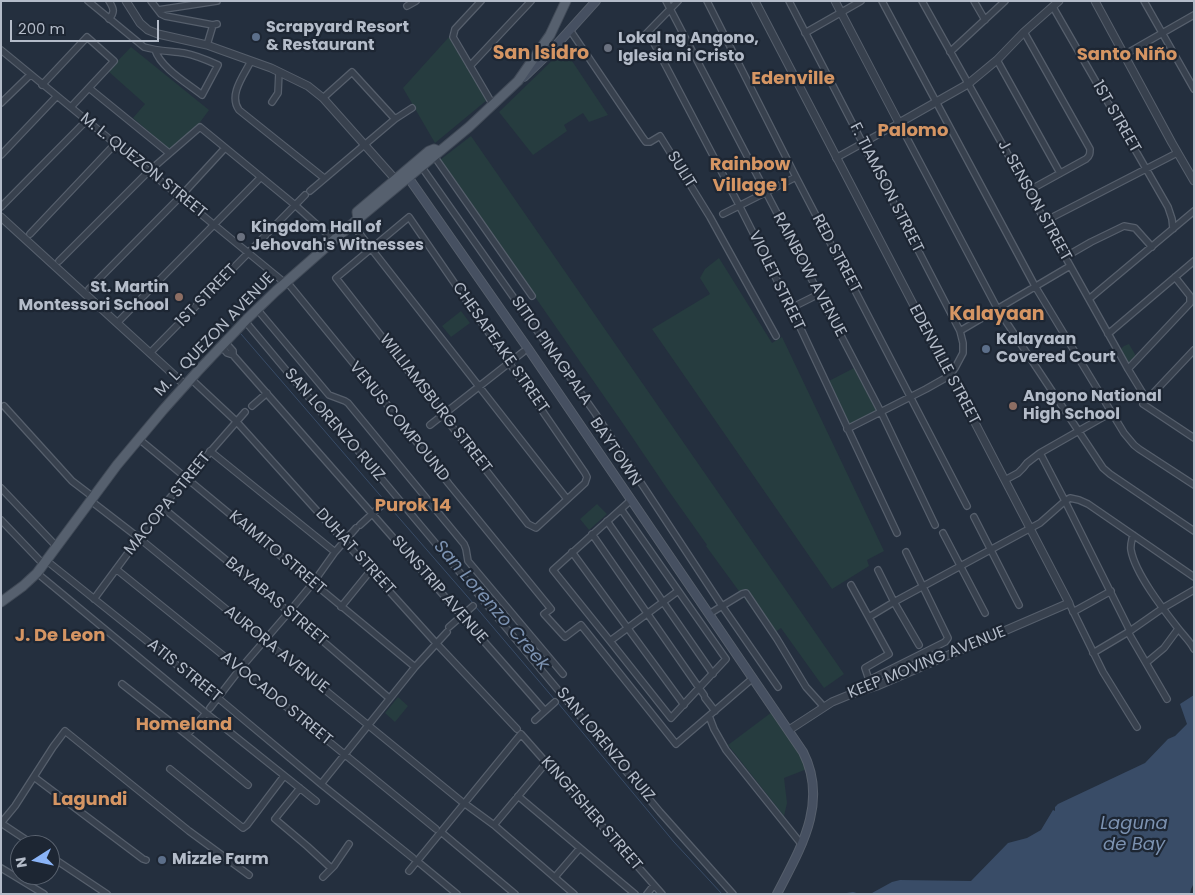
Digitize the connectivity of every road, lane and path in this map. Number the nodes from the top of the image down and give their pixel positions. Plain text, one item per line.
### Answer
1 (88, 1) edge
2 (109, 1) edge
3 (126, 1) edge
4 (151, 1) edge
5 (217, 1) edge
6 (416, 1) edge
7 (481, 1) edge
8 (531, 1) edge
9 (595, 1) edge
10 (666, 1) edge
11 (678, 1) edge
12 (707, 1) edge
13 (755, 1) edge
14 (789, 1) edge
15 (834, 1) edge
16 (861, 1) edge
17 (882, 1) edge
18 (922, 1) edge
19 (974, 1) edge
20 (1005, 1) edge
21 (1095, 1) edge
22 (1144, 1) edge
23 (567, 2) edge
24 (1057, 3) edge
25 (407, 6) dead end
26 (671, 8) junction
27 (158, 10) junction
28 (841, 13) junction
29 (1194, 15) edge
30 (109, 19) junction
31 (985, 20) junction
32 (570, 30) junction
33 (648, 32) junction
34 (1024, 32) junction
35 (1162, 32) junction
36 (805, 33) junction
37 (643, 37) dead end
38 (190, 41) junction
39 (207, 45) junction
40 (155, 50) junction
41 (2, 52) edge
42 (950, 52) junction
43 (185, 53) junction
44 (1124, 55) junction
45 (997, 60) junction
46 (251, 61) junction
47 (470, 66) junction
48 (278, 72) junction
49 (30, 75) junction
50 (518, 81) junction
51 (42, 84) junction
52 (968, 84) junction
53 (89, 88) junction
54 (1194, 89) edge
55 (57, 96) junction
56 (323, 98) junction
57 (272, 102) dead end
58 (937, 102) junction
59 (1, 104) edge
60 (494, 105) junction
61 (71, 107) junction
62 (412, 108) dead end
63 (394, 119) junction
64 (87, 120) junction
65 (899, 123) junction
66 (862, 143) junction
67 (115, 144) junction
68 (365, 144) junction
69 (225, 148) junction
70 (1177, 152) junction
71 (169, 153) junction
72 (437, 154) junction
73 (1, 155) edge
74 (836, 158) junction
75 (421, 166) junction
76 (1145, 169) junction
77 (148, 172) junction
78 (1060, 173) junction
79 (261, 177) junction
80 (408, 177) junction
81 (796, 177) junction
82 (324, 178) junction
83 (395, 179) junction
84 (1194, 181) edge
85 (310, 190) dead end
86 (1028, 191) junction
87 (766, 192) junction
88 (305, 195) dead end
89 (180, 197) junction
90 (295, 205) junction
91 (739, 206) junction
92 (1, 207) edge
93 (1194, 211) edge
94 (723, 214) dead end
95 (1, 217) edge
96 (1045, 221) junction
97 (355, 222) junction
98 (215, 225) junction
99 (1173, 229) junction
100 (30, 234) dead end
101 (334, 240) junction
102 (1152, 247) junction
103 (372, 248) junction
104 (249, 252) junction
105 (1065, 257) junction
106 (59, 261) dead end
107 (1194, 261) edge
108 (1070, 266) junction
109 (1175, 277) junction
110 (286, 282) junction
111 (1035, 286) junction
112 (89, 289) dead end
113 (819, 294) junction
114 (532, 296) dead end
115 (1089, 300) junction
116 (791, 308) junction
117 (997, 308) junction
118 (257, 309) junction
119 (244, 321) junction
120 (118, 322) junction
121 (960, 331) junction
122 (1108, 334) junction
123 (776, 336) dead end
124 (223, 344) junction
125 (1194, 350) edge
126 (524, 352) dead end
127 (150, 353) junction
128 (510, 362) junction
129 (1128, 369) junction
130 (949, 376) junction
131 (188, 382) junction
132 (480, 386) junction
133 (267, 393) junction
134 (911, 397) junction
135 (1145, 402) junction
136 (4, 406) dead end
137 (252, 406) dead end
138 (246, 412) dead end
139 (881, 412) junction
140 (1112, 412) junction
141 (443, 415) junction
142 (236, 421) junction
143 (430, 425) dead end
144 (847, 429) junction
145 (1079, 432) junction
146 (1194, 438) edge
147 (138, 439) junction
148 (210, 451) junction
149 (1040, 454) junction
150 (186, 478) junction
151 (1004, 480) junction
152 (1194, 485) edge
153 (1, 488) edge
154 (92, 499) junction
155 (568, 499) junction
156 (631, 500) junction
157 (1065, 500) junction
158 (384, 503) dead end
159 (967, 506) dead end
160 (162, 508) junction
161 (621, 509) junction
162 (372, 514) junction
163 (974, 518) dead end
164 (1, 520) edge
165 (607, 521) junction
166 (936, 525) dead end
167 (1030, 529) junction
168 (1194, 531) edge
169 (896, 533) dead end
170 (943, 533) dead end
171 (592, 534) junction
172 (1133, 535) junction
173 (139, 538) junction
174 (345, 541) junction
175 (57, 547) junction
176 (990, 550) junction
177 (335, 552) junction
178 (572, 552) junction
179 (906, 552) dead end
180 (45, 563) junction
181 (960, 566) junction
182 (116, 569) junction
183 (371, 570) junction
184 (878, 570) dead end
185 (37, 573) junction
186 (1194, 577) edge
187 (312, 583) junction
188 (851, 585) dead end
189 (923, 587) junction
190 (1194, 590) edge
191 (678, 591) junction
192 (1110, 591) junction
193 (94, 599) junction
194 (1, 602) edge
195 (663, 602) junction
196 (894, 602) junction
197 (1068, 604) junction
198 (1019, 605) dead end
199 (342, 606) junction
200 (473, 606) dead end
201 (722, 606) junction
202 (1163, 608) junction
203 (289, 612) junction
204 (1072, 612) junction
205 (985, 613) dead end
206 (646, 614) junction
207 (709, 614) junction
208 (462, 616) junction
209 (869, 617) junction
210 (627, 628) junction
211 (1178, 629) junction
212 (1129, 631) junction
213 (264, 640) junction
214 (610, 641) junction
215 (436, 643) junction
216 (919, 645) dead end
217 (1193, 645) edge
218 (1093, 653) junction
219 (1146, 663) junction
220 (415, 667) junction
221 (240, 669) junction
222 (563, 674) dead end
223 (713, 674) junction
224 (753, 678) junction
225 (869, 680) junction
226 (122, 684) dead end
227 (778, 687) dead end
228 (699, 689) junction
229 (849, 695) junction
230 (218, 698) junction
231 (390, 698) junction
232 (1167, 699) dead end
233 (555, 702) dead end
234 (684, 705) junction
235 (824, 707) junction
236 (208, 710) junction
237 (545, 711) junction
238 (715, 711) junction
239 (709, 716) junction
240 (535, 720) dead end
241 (368, 726) junction
242 (1138, 727) dead end
243 (788, 730) junction
244 (519, 732) junction
245 (187, 735) junction
246 (345, 755) junction
247 (546, 763) junction
248 (170, 769) dead end
249 (284, 776) junction
250 (34, 777) junction
251 (321, 784) junction
252 (248, 785) dead end
253 (300, 788) junction
254 (518, 796) junction
255 (316, 801) dead end
256 (463, 802) junction
257 (1, 823) edge
258 (494, 825) junction
259 (438, 831) junction
260 (19, 835) edge
261 (350, 844) dead end
262 (802, 845) junction
263 (580, 848) junction
264 (146, 860) dead end
265 (415, 860) junction
266 (60, 863) edge
267 (1, 868) edge
268 (331, 868) junction
269 (409, 871) dead end
270 (249, 875) dead end
271 (323, 877) dead end
272 (555, 877) junction
273 (654, 885) junction
274 (571, 893) edge
275 (44, 894) edge
276 (107, 894) edge
277 (456, 894) edge
278 (515, 894) edge
279 (635, 894) edge
280 (647, 894) edge
281 (662, 894) edge
282 (733, 894) edge
283 (777, 894) edge

1 - 30 street
2 - 30 street
3 - 38 street
4 - 27 street
5 - 27 street
6 - 25 street
7 - 47 street
8 - 47 street
9 - 32 main road, M. L. QUEZON AVENUE
10 - 26 street, RAINBOW AVENUE
11 - 26 street
12 - 81 street, RED STREET
13 - 74 street, EDENVILLE STREET
14 - 36 street, F. TIAMSON STREET
15 - 28 street
16 - 28 street
17 - 58 street
18 - 42 street, J. SENSON STREET
19 - 31 street
20 - 31 street
21 - 44 street
22 - 35 street
23 - 50 main road
24 - 34 street
24 - 76 street, 1ST STREET
26 - 33 street
26 - 87 street, RAINBOW AVENUE
27 - 39 street
28 - 36 street
28 - 65 street
29 - 35 street
30 - 40 street
31 - 42 street
32 - 50 main road, M. L. QUEZON AVENUE
32 - 123 street, SULIT
33 - 37 street
33 - 91 street, VIOLET STREET
34 - 45 street
34 - 78 street
35 - 44 street
35 - 54 street
36 - 66 street, F. TIAMSON STREET
38 - 39 street
38 - 43 street
39 - 46 street
40 - 43 street
40 - 43 street
41 - 49 street, M. L. QUEZON STREET
42 - 52 street, J. SENSON STREET
44 - 70 street
45 - 52 street
45 - 78 street
46 - 48 street
46 - 82 street
47 - 60 street
48 - 56 street
48 - 57 street
49 - 51 street, M. L. QUEZON STREET
49 - 59 street
50 - 60 main road, M. L. QUEZON AVENUE
51 - 53 street
51 - 55 street, M. L. QUEZON STREET
52 - 58 street
52 - 86 street, J. SENSON STREET
53 - 61 street
53 - 71 street
55 - 61 street, M. L. QUEZON STREET
55 - 73 street
56 - 63 street
56 - 68 street
58 - 65 street
58 - 111 street
60 - 72 main road, M. L. QUEZON AVENUE
61 - 64 street, M. L. QUEZON STREET
62 - 63 street
63 - 68 street
64 - 67 street, M. L. QUEZON STREET
64 - 92 street
65 - 66 street
65 - 117 street
66 - 74 street
66 - 121 street, F. TIAMSON STREET
67 - 77 street, M. L. QUEZON STREET
67 - 100 street
68 - 82 street
68 - 83 street
69 - 71 street
69 - 79 street
69 - 89 street
70 - 76 street
70 - 84 street
71 - 77 street
72 - 75 main road, M. L. QUEZON AVENUE
72 - 83 main road
72 - 114 street
74 - 130 street, EDENVILLE STREET
75 - 80 main road, M. L. QUEZON AVENUE
75 - 201 street, SITIO PINAGPALA
76 - 96 street
76 - 99 street, 1ST STREET
77 - 89 street, M. L. QUEZON STREET
77 - 106 street
78 - 86 street
79 - 90 street
79 - 98 street
80 - 97 main road, M. L. QUEZON AVENUE
80 - 156 main road, BAYTOWN
81 - 87 street
81 - 134 street, RED STREET
82 - 85 street
83 - 97 main road
86 - 96 street, J. SENSON STREET
87 - 91 street
87 - 113 street, RAINBOW AVENUE
88 - 90 street, 1ST STREET
89 - 98 street, M. L. QUEZON STREET
89 - 112 street
90 - 101 street
90 - 104 street, 1ST STREET
91 - 94 street
91 - 116 street, VIOLET STREET
93 - 99 street
95 - 120 street
96 - 105 street, J. SENSON STREET
97 - 101 main road, M. L. QUEZON AVENUE
97 - 103 street
98 - 104 street, M. L. QUEZON STREET
98 - 120 street
99 - 102 street
101 - 110 main road, M. L. QUEZON AVENUE
102 - 105 street
102 - 115 street
103 - 128 street, CHESAPEAKE STREET
103 - 132 street
103 - 141 street, WILLIAMSBURG STREET
104 - 110 street, M. L. QUEZON STREET
104 - 127 street, 1ST STREET
105 - 108 street, J. SENSON STREET
107 - 109 street
108 - 111 street
108 - 115 street, J. SENSON STREET
109 - 122 street
109 - 129 street
110 - 118 main road, M. L. QUEZON AVENUE
110 - 239 street, VENUS COMPOUND
111 - 117 street
111 - 140 street
113 - 116 street
113 - 139 street, RAINBOW AVENUE
115 - 122 street, J. SENSON STREET
116 - 144 street, VIOLET STREET
117 - 121 street
117 - 145 street
118 - 119 main road, M. L. QUEZON AVENUE
118 - 222 street
119 - 124 main road, M. L. QUEZON AVENUE
119 - 282 street, SAN LORENZO RUIZ
120 - 127 street
121 - 130 street, F. TIAMSON STREET
122 - 129 street, J. SENSON STREET
124 - 131 main road, M. L. QUEZON AVENUE
124 - 133 street, SUNSTRIP AVENUE
125 - 135 street
126 - 128 street
127 - 131 street
128 - 132 street
128 - 155 street, CHESAPEAKE STREET
129 - 135 street, J. SENSON STREET
130 - 134 street
130 - 151 street, EDENVILLE STREET
131 - 142 street, DUHAT STREET
131 - 147 main road, M. L. QUEZON AVENUE
132 - 141 street
132 - 155 street
133 - 137 street
133 - 162 street, SUNSTRIP AVENUE
134 - 139 street
134 - 159 street, RED STREET
135 - 146 street
136 - 154 street, AURORA AVENUE
138 - 142 street, MACOPA STREET
139 - 144 street
139 - 166 street, RAINBOW AVENUE
140 - 145 street
140 - 152 street
141 - 143 street
141 - 155 street, WILLIAMSBURG STREET
142 - 148 street, MACOPA STREET
142 - 174 street, DUHAT STREET
144 - 169 street, VIOLET STREET
145 - 149 street
145 - 168 street
147 - 150 street, KAIMITO STREET
147 - 154 main road, M. L. QUEZON AVENUE
148 - 150 street, MACOPA STREET
148 - 177 street
149 - 151 street
149 - 157 street
150 - 160 street, MACOPA STREET
150 - 187 street, KAIMITO STREET
151 - 167 street, EDENVILLE STREET
153 - 175 street
154 - 173 street, AURORA AVENUE
154 - 175 main road, M. L. QUEZON AVENUE
156 - 161 street
156 - 207 main road, BAYTOWN
157 - 167 street
157 - 172 street
157 - 192 street
158 - 162 street
160 - 173 street, MACOPA STREET
160 - 203 street, BAYABAS STREET
161 - 165 street
161 - 191 street
162 - 174 street
162 - 208 street, SUNSTRIP AVENUE
163 - 176 street
164 - 180 street, ATIS STREET
165 - 171 street
165 - 195 street
167 - 176 street
167 - 197 street, EDENVILLE STREET
170 - 181 street
171 - 178 street
171 - 206 street
172 - 186 street
172 - 202 street
173 - 182 street, MACOPA STREET
173 - 213 street, AURORA AVENUE
174 - 177 street
174 - 183 street, DUHAT STREET
175 - 180 main road, M. L. QUEZON AVENUE
176 - 181 street
176 - 198 street
177 - 187 street
178 - 210 street
178 - 214 street
179 - 189 street
180 - 185 main road, M. L. QUEZON AVENUE
180 - 193 street, ATIS STREET
181 - 189 street
181 - 205 street
182 - 193 street, MACOPA STREET
182 - 221 street, AVOCADO STREET
183 - 199 street
183 - 215 street, DUHAT STREET
184 - 196 street
185 - 194 main road, M. L. QUEZON AVENUE
185 - 236 street
187 - 199 street, KAIMITO STREET
187 - 203 street
188 - 209 street
189 - 196 street
189 - 225 street
190 - 202 street
191 - 195 street
191 - 223 street
192 - 204 street
192 - 212 street
193 - 230 street, ATIS STREET
195 - 206 street
195 - 223 street
196 - 209 street
196 - 216 street
197 - 204 street, EDENVILLE STREET
197 - 229 street, KEEP MOVING AVENUE
199 - 220 street, KAIMITO STREET
200 - 208 street
201 - 207 street
201 - 227 street, SITIO PINAGPALA
201 - 235 street
202 - 211 street
202 - 212 street
203 - 213 street
203 - 231 street, BAYABAS STREET
204 - 218 street, EDENVILLE STREET
206 - 210 street
206 - 228 street
207 - 224 main road, BAYTOWN
208 - 215 street
208 - 237 street, SUNSTRIP AVENUE
209 - 225 street
210 - 214 street
210 - 234 street
211 - 217 street
211 - 219 street
212 - 218 street
212 - 219 street
213 - 221 street
213 - 241 street, AURORA AVENUE
214 - 234 street
215 - 220 street
215 - 244 street, DUHAT STREET
218 - 242 street, EDENVILLE STREET
219 - 232 street
220 - 231 street
221 - 230 street
221 - 246 street, AVOCADO STREET
223 - 228 street
224 - 238 street
224 - 243 main road, BAYTOWN
225 - 229 street
226 - 245 street
228 - 234 street
228 - 238 street
229 - 235 street, KEEP MOVING AVENUE
230 - 236 street
230 - 251 street, ATIS STREET
231 - 241 street
233 - 237 street
235 - 243 street, KEEP MOVING AVENUE
236 - 245 street
236 - 249 street
237 - 240 street
238 - 239 street
239 - 262 street
241 - 246 street
241 - 256 street, AURORA AVENUE
243 - 262 main road, BAYTOWN
244 - 247 street, KINGFISHER STREET
244 - 256 street
245 - 252 street
246 - 251 street
246 - 259 street, AVOCADO STREET
247 - 254 street
247 - 273 street, KINGFISHER STREET
248 - 249 street
249 - 253 street
250 - 257 street
250 - 264 street
250 - 270 street
251 - 265 street, ATIS STREET
253 - 255 street
253 - 268 street
254 - 258 street
254 - 263 street
256 - 258 street, AURORA AVENUE
256 - 259 street
257 - 260 street
258 - 272 street, AURORA AVENUE
259 - 265 street
259 - 278 street, AVOCADO STREET
261 - 268 street
262 - 283 main road, BAYTOWN
263 - 272 street
263 - 279 street
265 - 269 street
265 - 277 street, ATIS STREET
266 - 276 street
267 - 275 street
268 - 271 street
272 - 274 street, AURORA AVENUE
273 - 280 street
273 - 281 street, KINGFISHER STREET

